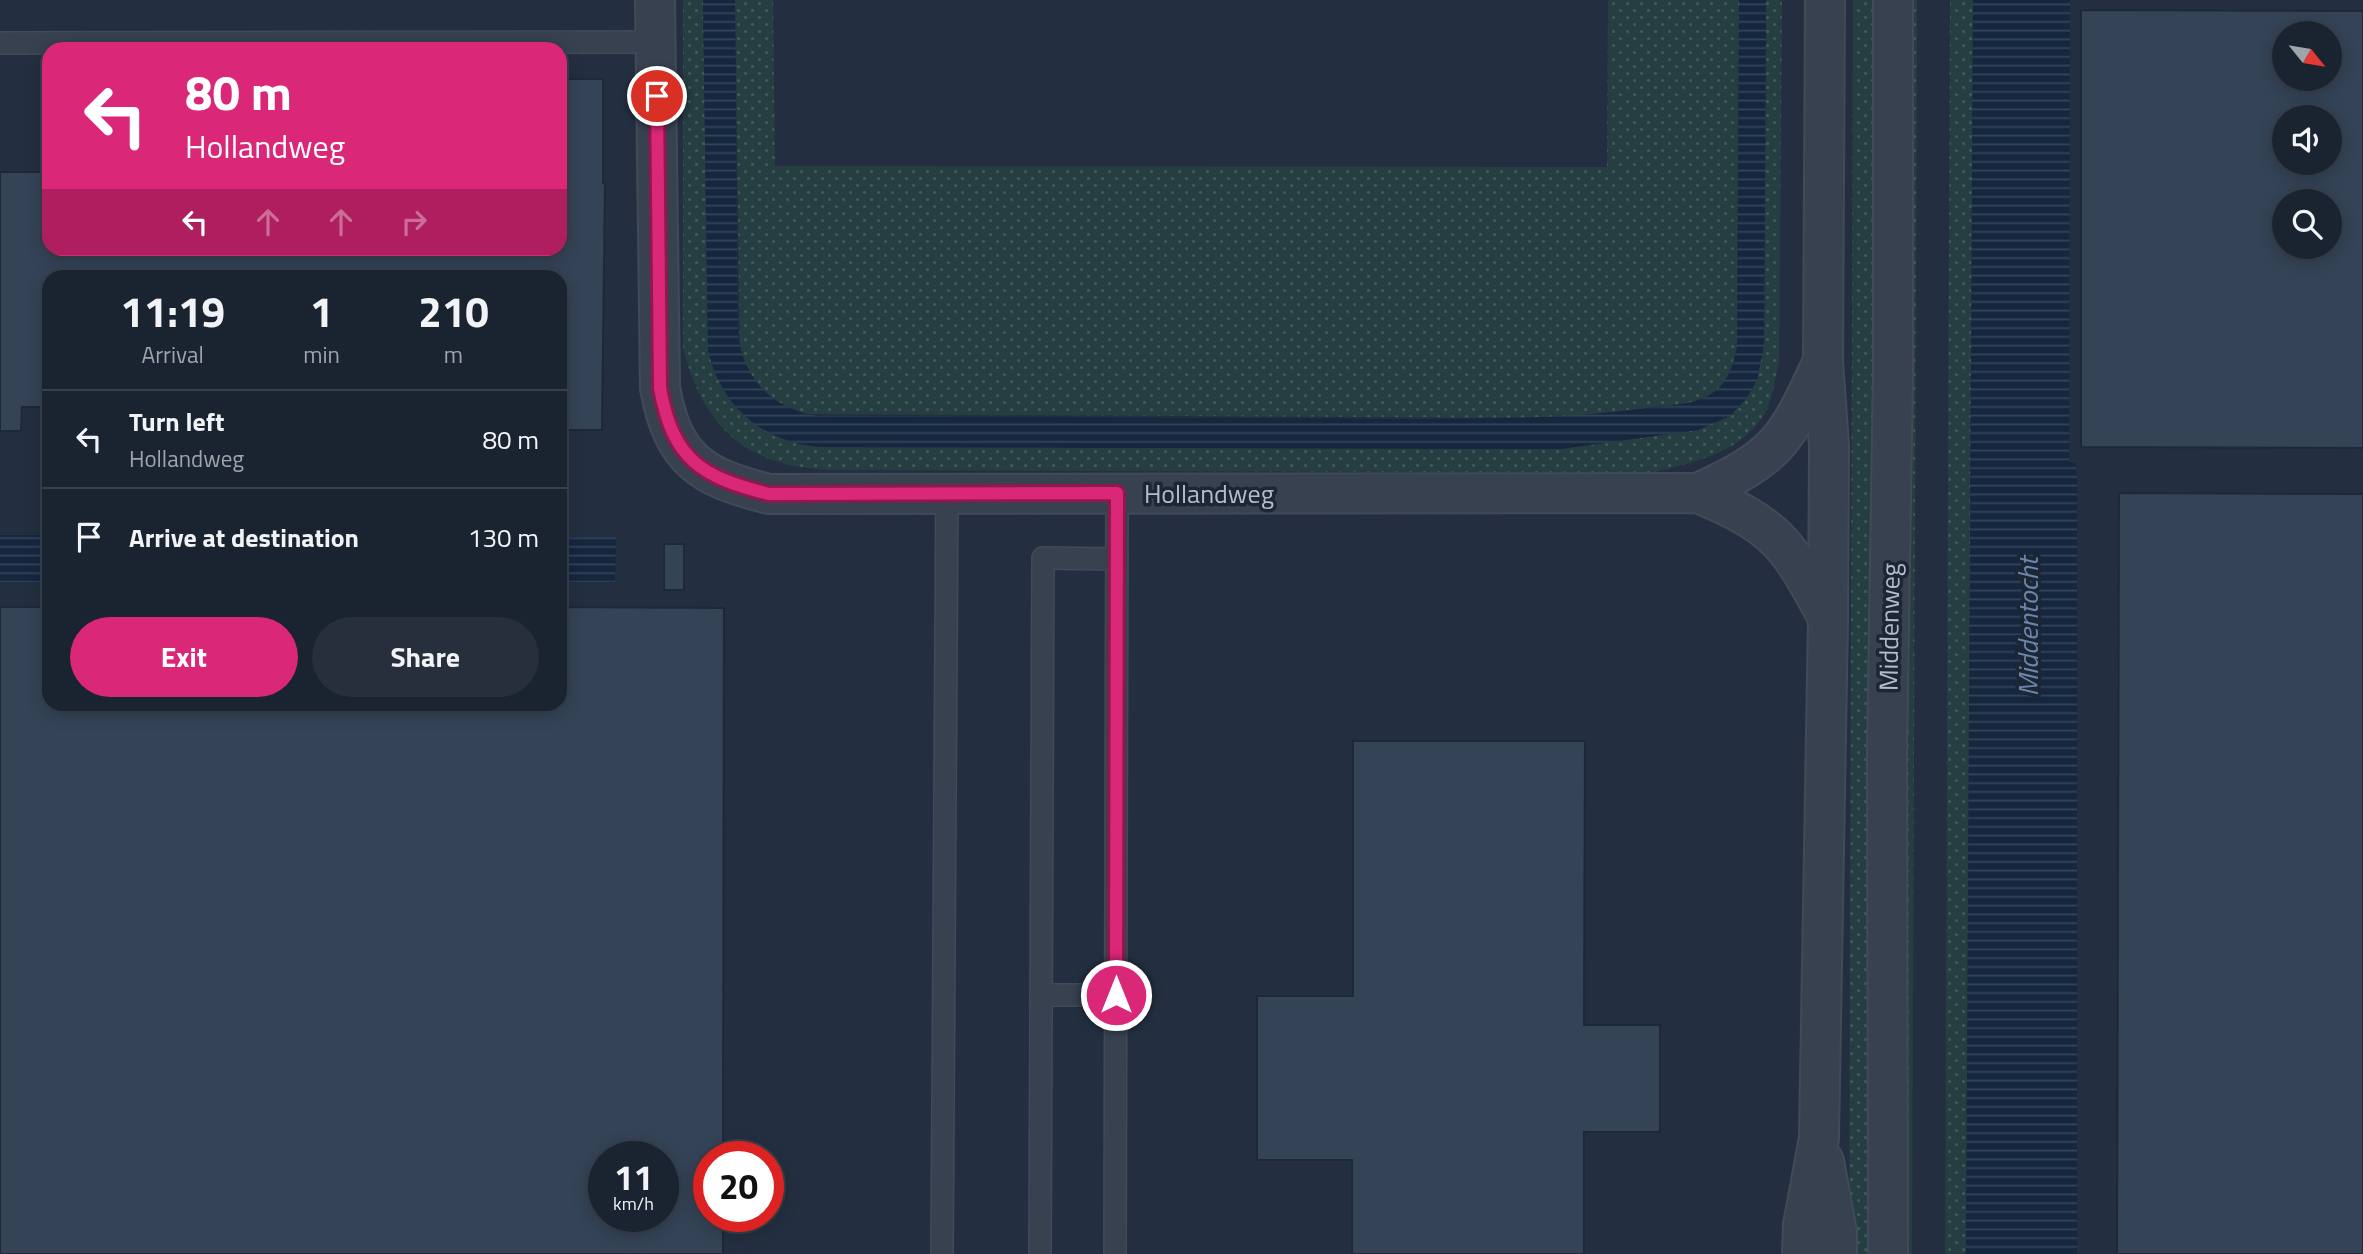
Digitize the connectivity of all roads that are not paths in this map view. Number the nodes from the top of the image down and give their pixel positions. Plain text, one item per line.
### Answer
1 (655, 0) edge
2 (1825, 0) edge
3 (1893, 0) edge
4 (567, 42) edge
5 (655, 42) junction
6 (0, 43) edge
7 (42, 43) edge
8 (1823, 361) junction
9 (947, 492) junction
10 (1117, 493) junction
11 (1698, 494) junction
12 (1117, 559) junction
13 (1828, 618) junction
14 (1041, 995) junction
15 (1116, 995) junction
16 (1819, 1139) junction
17 (942, 1254) edge
18 (1040, 1254) edge
19 (1115, 1254) edge
20 (1802, 1254) edge
21 (1837, 1254) edge
22 (1888, 1254) edge

1 - 5 street, Hollandweg
2 - 8 street
3 - 22 street, Middenweg
4 - 5 lane
5 - 9 street, Hollandweg
6 - 7 lane
8 - 11 street, Hollandweg
8 - 13 street
9 - 10 street, Hollandweg
9 - 17 lane
10 - 11 street, Hollandweg
10 - 12 lane
11 - 13 street, Hollandweg
12 - 14 lane
12 - 15 lane
13 - 16 street
14 - 15 lane
14 - 18 lane
15 - 19 lane
16 - 20 street
16 - 21 street

